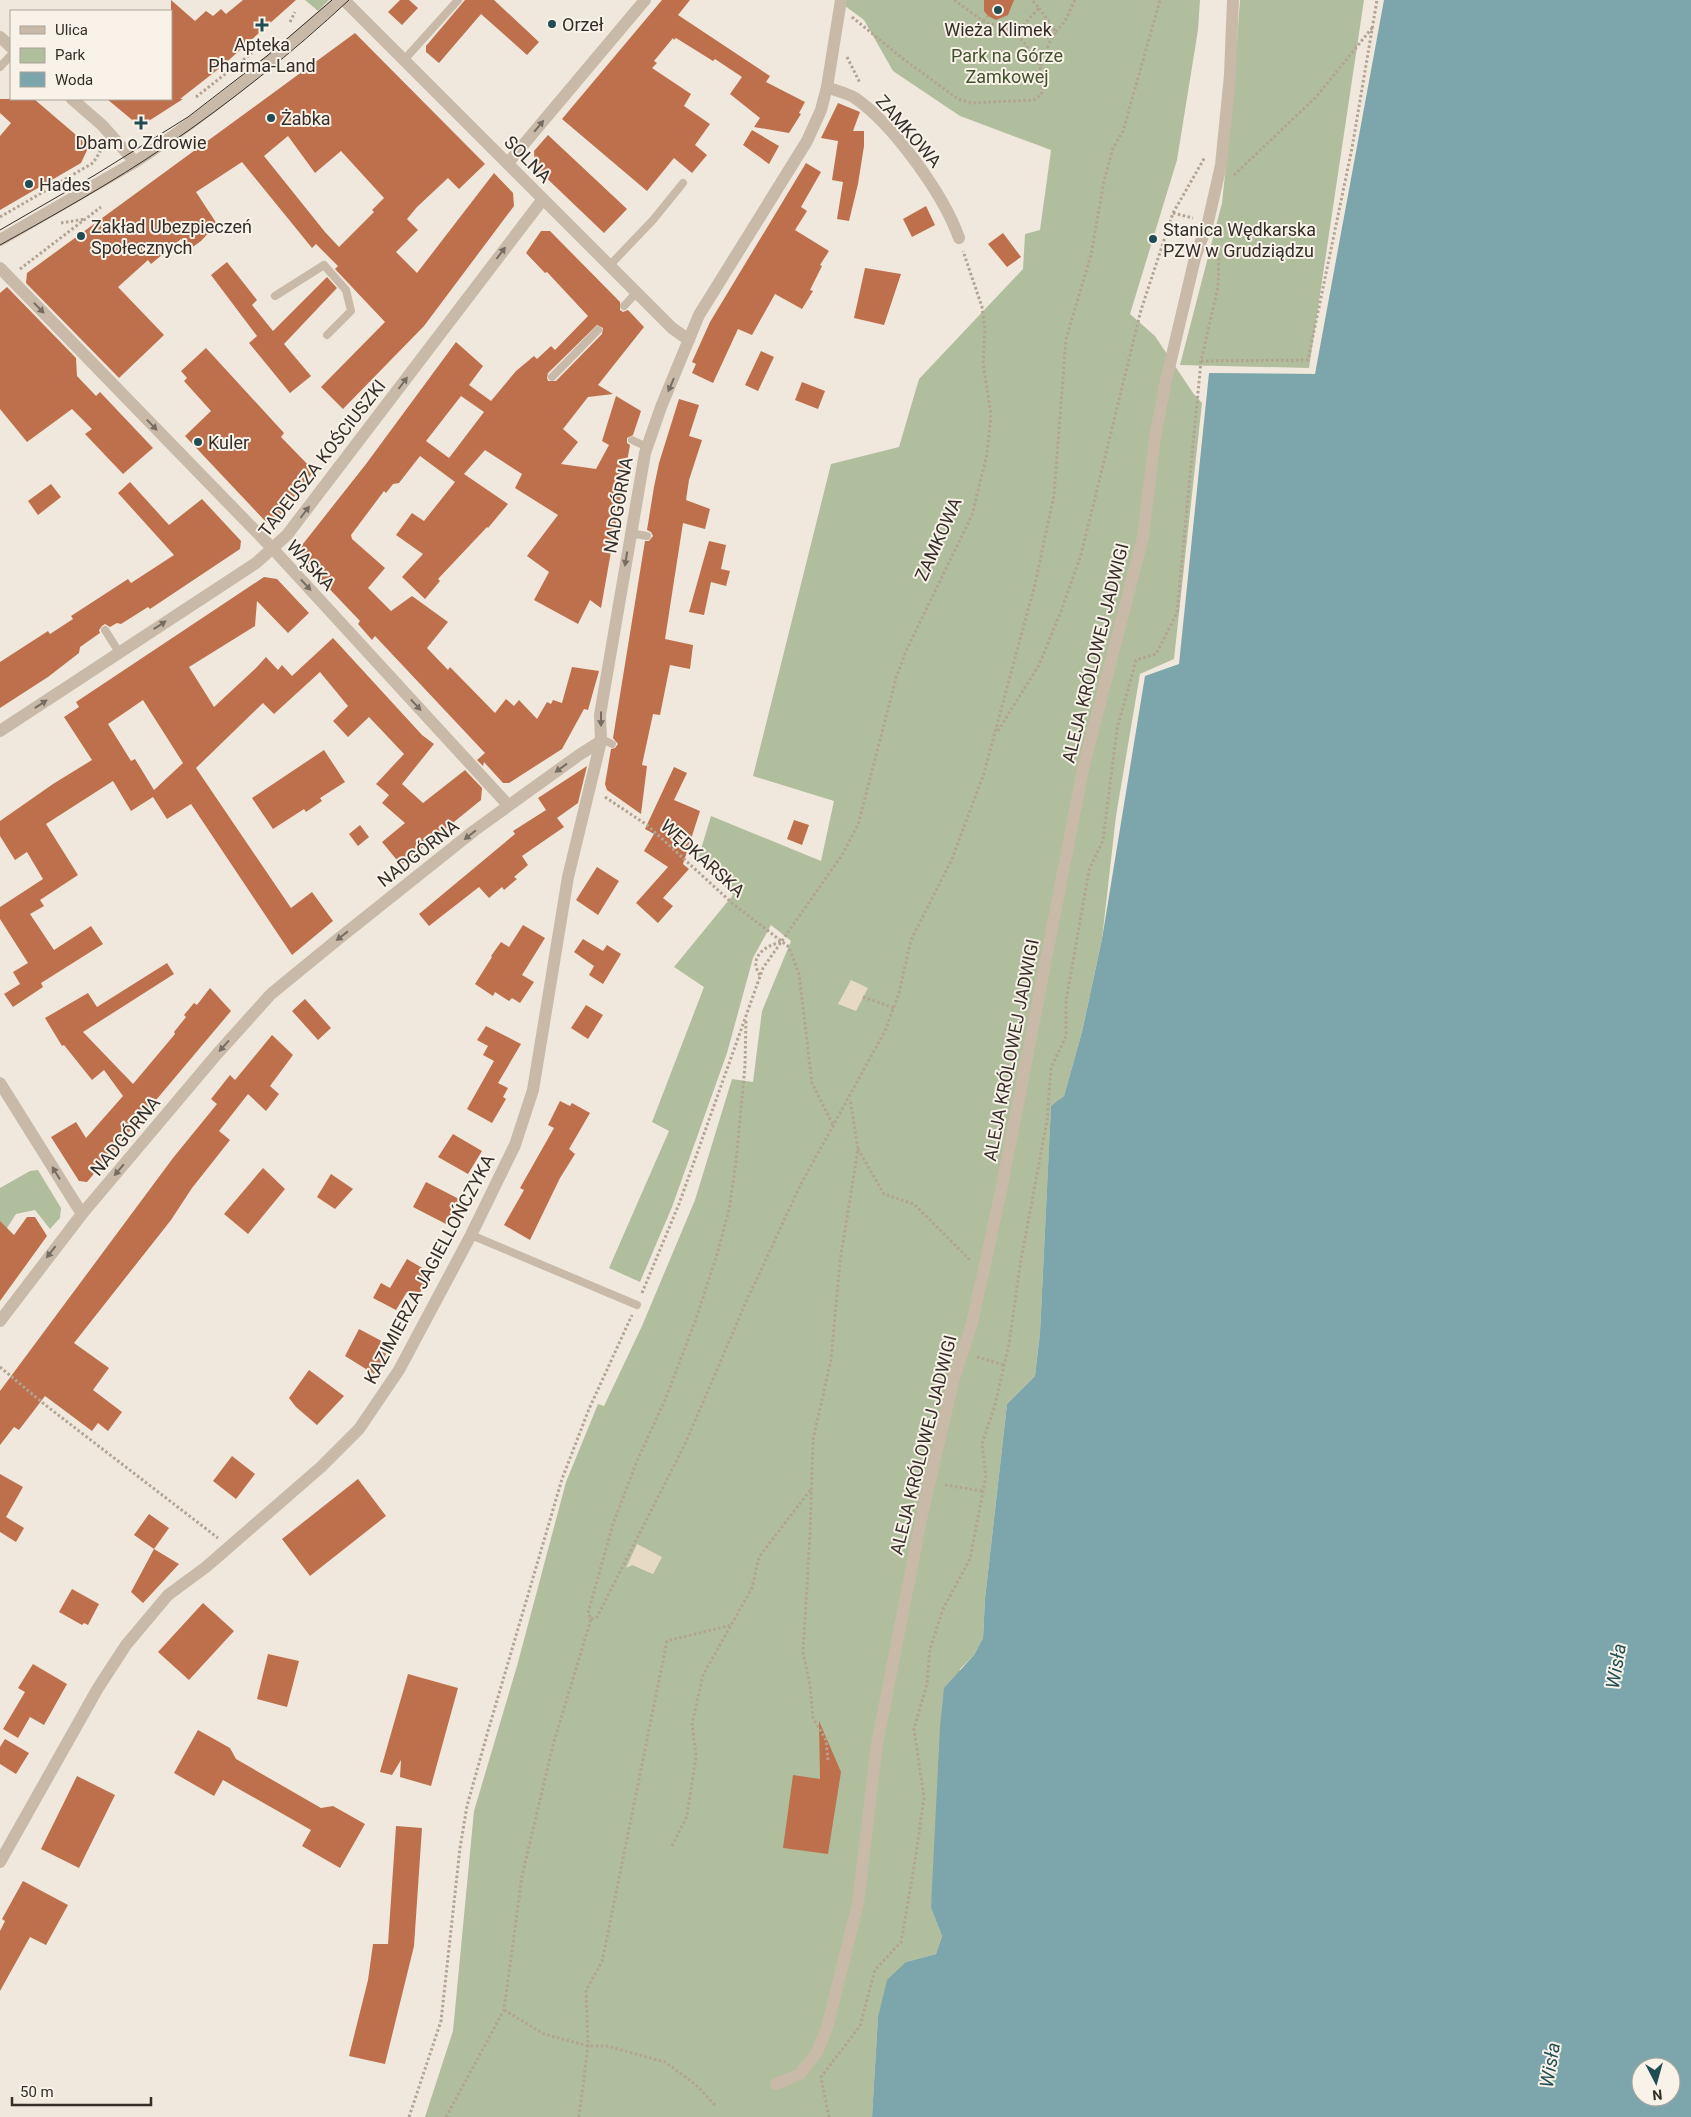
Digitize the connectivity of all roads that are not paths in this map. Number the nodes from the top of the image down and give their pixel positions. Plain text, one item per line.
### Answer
1 (340, 0) edge
2 (344, 0) edge
3 (458, 0) edge
4 (646, 0) edge
5 (1233, 0) edge
6 (841, 4) edge
7 (0, 37) edge
8 (10, 46) edge
9 (10, 56) edge
10 (404, 60) junction
11 (0, 67) edge
12 (827, 87) junction
13 (73, 100) edge
14 (134, 162) junction
15 (508, 163) junction
16 (683, 183) dead end
17 (543, 199) junction
18 (959, 238) road end
19 (0, 240) edge
20 (610, 265) junction
21 (4, 275) edge
22 (637, 292) junction
23 (275, 296) dead end
24 (624, 306) dead end
25 (598, 330) dead end
26 (327, 335) dead end
27 (689, 340) junction
28 (552, 377) dead end
29 (632, 440) dead end
30 (647, 447) junction
31 (630, 533) junction
32 (647, 536) dead end
33 (273, 549) junction
34 (105, 630) dead end
35 (119, 652) junction
36 (0, 731) edge
37 (605, 741) junction
38 (508, 805) junction
39 (0, 1083) edge
40 (82, 1214) junction
41 (471, 1235) junction
42 (637, 1305) road end
43 (0, 1321) edge
44 (0, 1862) edge
45 (776, 2084) dead end

1 - 14 street
2 - 10 street, SOLNA
3 - 10 lane
15 -> 4 street
5 - 45 street, ALEJA KRÓLOWEJ JADWIGI
6 - 12 street
7 - 8 street
9 - 11 lane
10 - 15 street, SOLNA
12 - 18 street, ZAMKOWA
12 - 27 street
13 - 14 street
14 - 19 street
15 - 17 street, SOLNA
16 - 20 lane
17 - 20 street, SOLNA
33 -> 17 street, TADEUSZA KOŚCIUSZKI
20 - 22 street, SOLNA
21 -> 33 street, WĄSKA
22 - 24 lane
22 - 27 street, SOLNA
23 - 26 lane
25 - 28 lane
27 -> 30 street, NADGÓRNA
29 - 30 lane
30 - 31 street, NADGÓRNA
31 - 32 lane
31 -> 37 street, NADGÓRNA
35 -> 33 street, TADEUSZA KOŚCIUSZKI
33 -> 38 street, WĄSKA
34 - 35 lane
36 -> 35 street, TADEUSZA KOŚCIUSZKI
37 -> 38 street, NADGÓRNA
37 - 41 street, KAZIMIERZA JAGIELLOŃCZYKA
38 -> 40 street, NADGÓRNA
40 -> 39 street
40 -> 43 street, NADGÓRNA
41 - 42 lane
41 - 44 street, KAZIMIERZA JAGIELLOŃCZYKA

